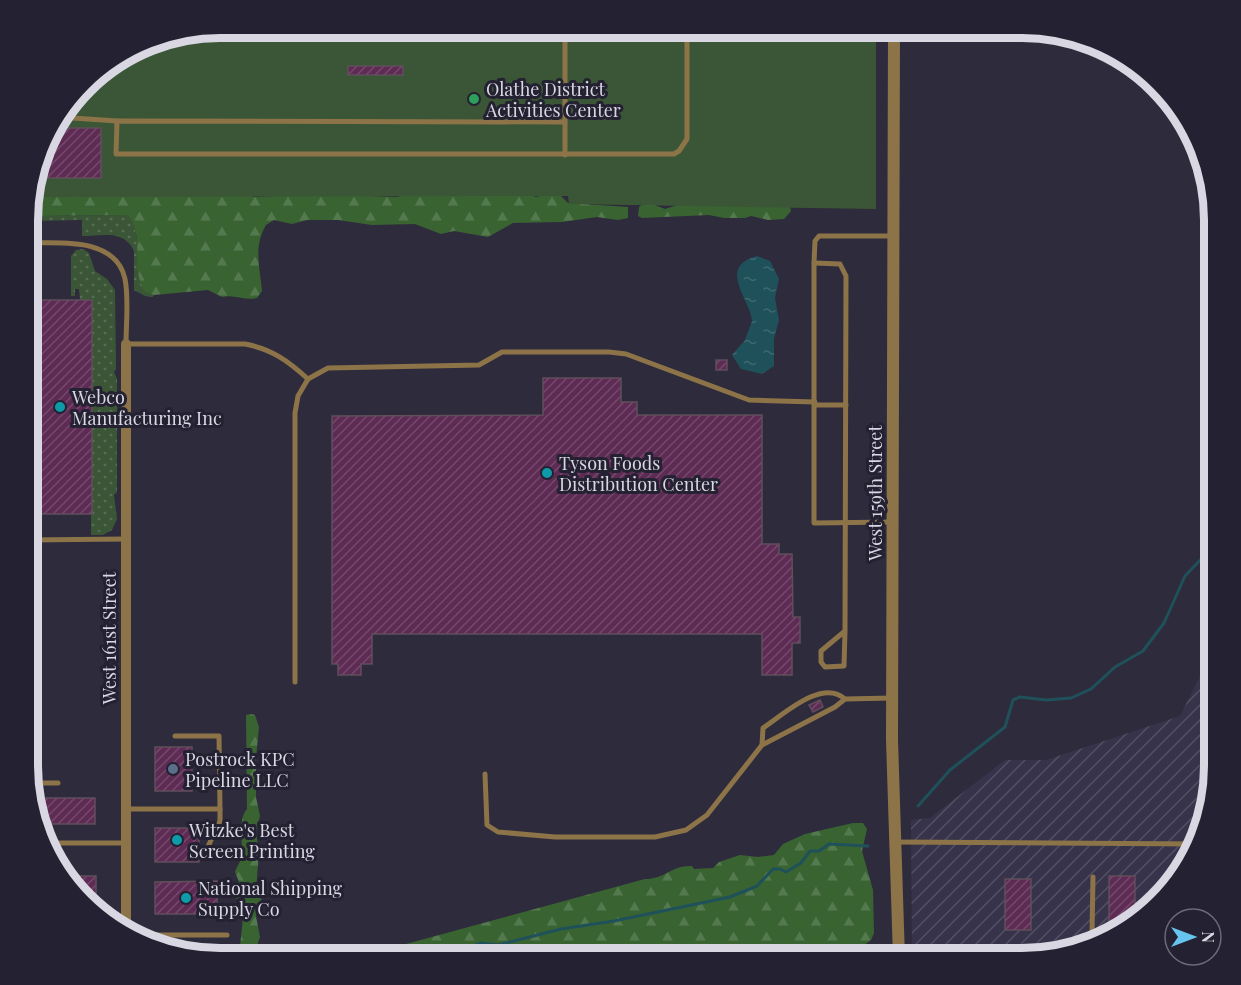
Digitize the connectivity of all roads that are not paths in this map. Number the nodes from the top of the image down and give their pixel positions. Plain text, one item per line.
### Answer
1 (566, 37) edge
2 (687, 38) edge
3 (894, 38) edge
4 (69, 118) edge
5 (117, 121) junction
6 (566, 122) junction
7 (566, 155) junction
8 (893, 236) junction
9 (38, 243) edge
10 (814, 263) junction
11 (126, 344) junction
12 (308, 379) junction
13 (815, 403) junction
14 (846, 405) junction
15 (845, 522) junction
16 (892, 522) junction
17 (126, 539) junction
18 (38, 540) edge
19 (845, 631) junction
20 (295, 682) dead end
21 (892, 698) junction
22 (844, 699) junction
23 (175, 736) dead end
24 (762, 745) junction
25 (485, 774) dead end
26 (39, 783) edge
27 (58, 783) dead end
28 (125, 809) junction
29 (220, 809) junction
30 (894, 842) junction
31 (55, 843) edge
32 (125, 843) junction
33 (1185, 844) edge
34 (204, 855) dead end
35 (1093, 877) dead end
36 (126, 922) edge
37 (1092, 933) edge
38 (153, 935) edge
39 (227, 935) dead end
40 (898, 948) edge

1 - 6 lane
2 - 7 lane
3 - 8 street, West 159th Street
4 - 5 lane
5 - 6 lane
5 - 7 lane
6 - 7 lane
8 - 10 lane
8 - 16 street, West 159th Street
9 - 11 lane
10 - 13 lane
10 - 14 lane
11 - 12 lane
11 - 17 street, West 161st Street
12 - 13 lane
12 - 20 lane
13 - 14 lane
13 - 15 lane
14 - 15 lane
15 - 16 lane
15 - 19 lane
16 - 21 street, West 159th Street
17 - 18 lane
17 - 28 street, West 161st Street
19 - 19 lane
21 - 22 lane
21 - 30 street, West 159th Street
22 - 24 lane
22 - 24 lane
23 - 29 lane
24 - 25 lane
26 - 27 lane
28 - 29 lane
28 - 32 street, West 161st Street
29 - 34 lane
30 - 33 lane
30 - 40 street, West 159th Street
31 - 32 lane
32 - 36 street, West 161st Street
35 - 37 lane
38 - 39 lane

